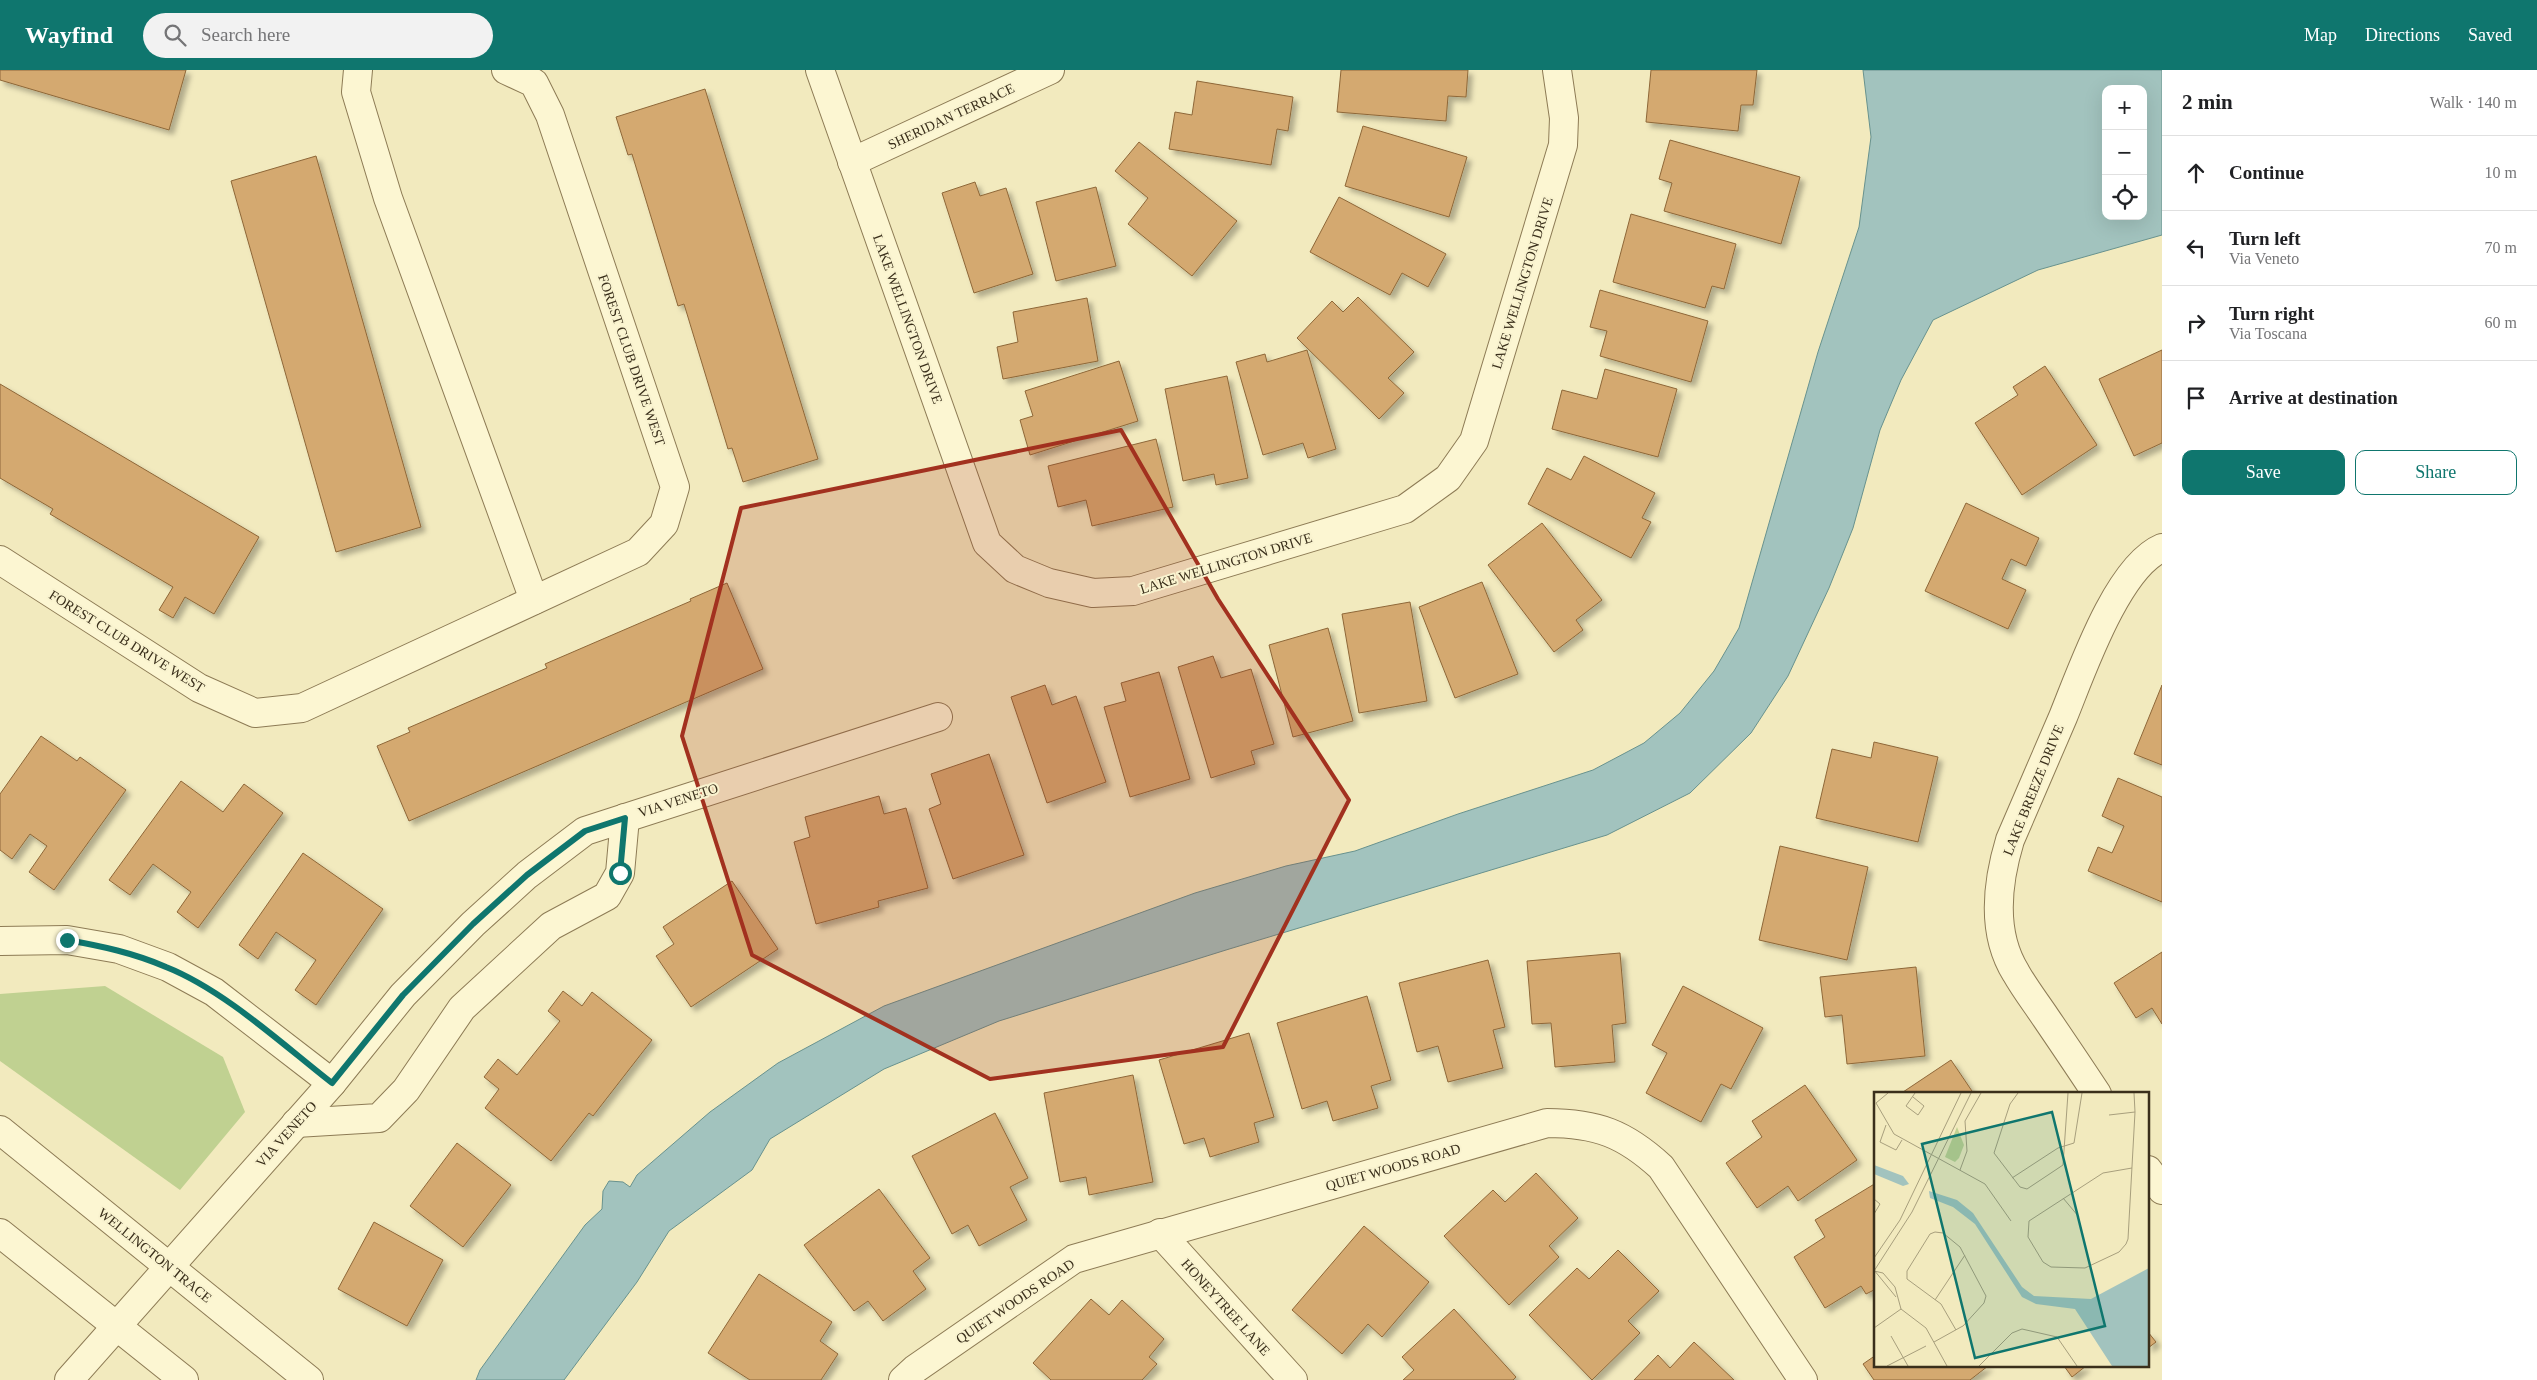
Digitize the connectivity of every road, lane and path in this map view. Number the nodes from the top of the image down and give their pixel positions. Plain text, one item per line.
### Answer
1 (358, 70) edge
2 (506, 70) edge
3 (820, 70) edge
4 (1050, 70) edge
5 (1557, 70) edge
6 (852, 162) junction
7 (2162, 548) edge
8 (0, 560) edge
9 (534, 600) junction
10 (938, 717) dead end
11 (625, 818) junction
12 (0, 941) edge
13 (332, 1083) junction
14 (2096, 1092) edge
15 (296, 1123) junction
16 (0, 1130) edge
17 (2150, 1173) edge
18 (2162, 1190) edge
19 (0, 1233) edge
20 (1160, 1234) junction
21 (169, 1265) junction
22 (115, 1326) junction
23 (69, 1380) edge
24 (184, 1380) edge
25 (309, 1380) edge
26 (903, 1380) edge
27 (1293, 1380) edge
28 (1803, 1380) edge

1 - 9 street
2 - 9 street, FOREST CLUB DRIVE WEST
3 - 6 street, LAKE WELLINGTON DRIVE
4 - 6 street, SHERIDAN TERRACE
5 - 6 street, LAKE WELLINGTON DRIVE
7 - 14 street, LAKE BREEZE DRIVE
8 - 9 street, FOREST CLUB DRIVE WEST
10 - 11 street, VIA VENETO
11 - 13 street, VIA VENETO
11 - 15 street
12 - 13 street
13 - 15 street, VIA VENETO
15 - 21 street, VIA VENETO
16 - 21 street, WELLINGTON TRACE
17 - 18 street
19 - 22 street
20 - 26 street, QUIET WOODS ROAD
20 - 27 street, HONEYTREE LANE
20 - 28 street, QUIET WOODS ROAD
21 - 22 street, VIA VENETO
21 - 25 street, WELLINGTON TRACE
22 - 23 street, VIA VENETO
22 - 24 street

